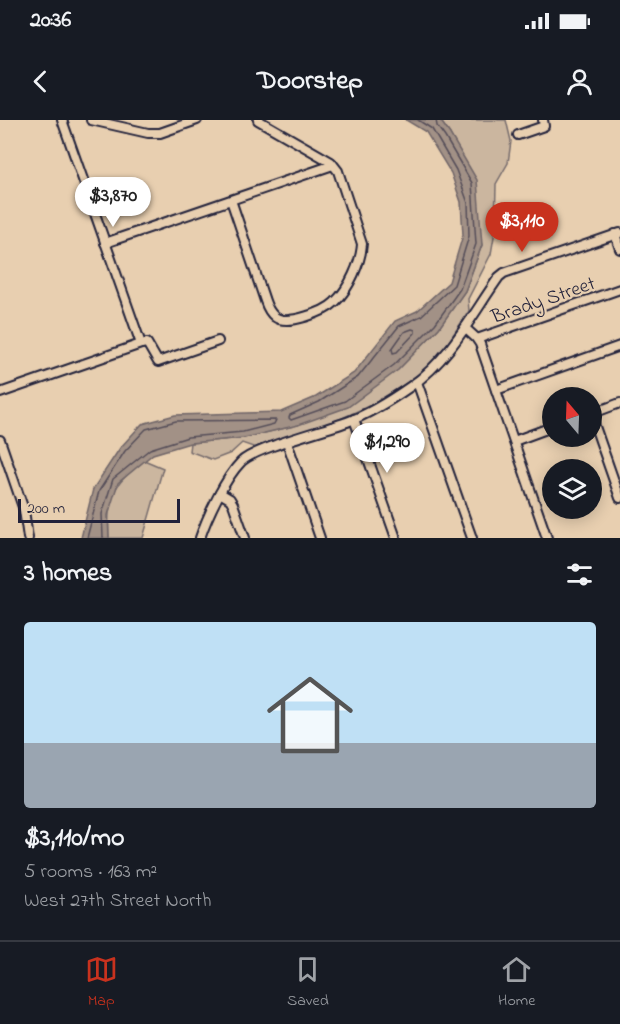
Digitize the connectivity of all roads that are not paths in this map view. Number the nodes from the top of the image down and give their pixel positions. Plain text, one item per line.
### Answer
1 (62, 120) edge
2 (91, 120) edge
3 (197, 120) edge
4 (258, 120) edge
5 (543, 120) edge
6 (518, 135) dead end
7 (333, 165) junction
8 (231, 200) junction
9 (617, 234) edge
10 (105, 243) junction
11 (620, 249) edge
12 (620, 289) edge
13 (465, 328) junction
14 (477, 339) junction
15 (218, 341) dead end
16 (141, 344) junction
17 (620, 346) edge
18 (417, 382) junction
19 (496, 390) junction
20 (0, 393) edge
21 (620, 403) edge
22 (602, 410) edge
23 (354, 419) junction
24 (542, 431) edge
25 (0, 440) edge
26 (514, 441) junction
27 (287, 442) junction
28 (602, 446) edge
29 (220, 493) junction
30 (620, 498) edge
31 (28, 538) edge
32 (200, 538) edge
33 (245, 538) edge
34 (320, 538) edge
35 (396, 538) edge
36 (472, 538) edge
37 (548, 538) edge

1 - 10 street
2 - 3 street
4 - 7 street
5 - 6 street
7 - 8 street
7 - 8 street
8 - 10 street
9 - 11 street
9 - 13 street
10 - 16 street
12 - 14 street, Brady Street
13 - 14 street
13 - 18 street
14 - 19 street
15 - 16 street
16 - 20 street
17 - 19 street
18 - 23 street
18 - 36 street
19 - 26 street
21 - 22 street
23 - 27 street
23 - 35 street
24 - 26 street
25 - 31 street
26 - 37 street
27 - 29 street
27 - 34 street
28 - 30 street
29 - 32 street
29 - 33 street

